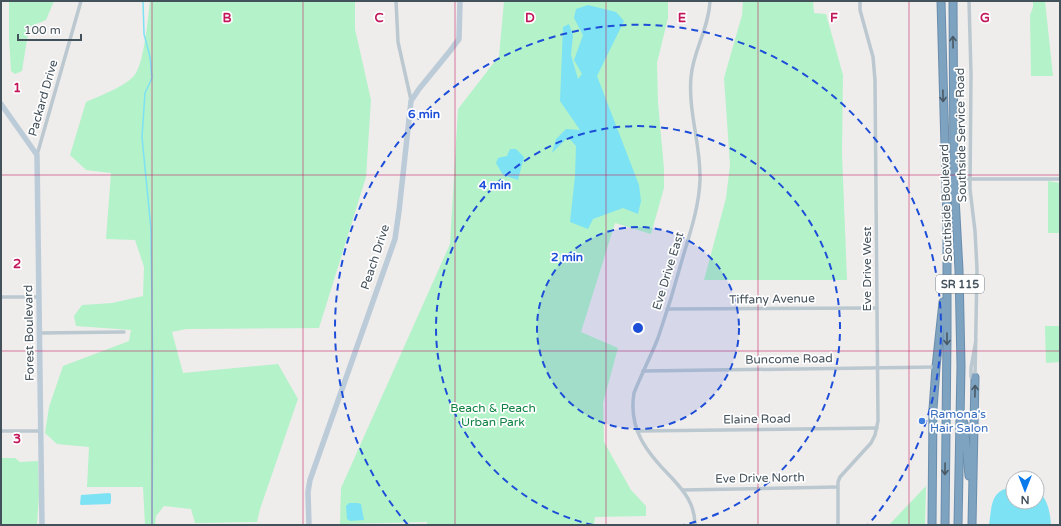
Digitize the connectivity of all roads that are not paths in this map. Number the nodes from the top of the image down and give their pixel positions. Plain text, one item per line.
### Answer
1 (81, 1) edge
2 (396, 1) edge
3 (460, 1) edge
4 (710, 1) edge
5 (860, 1) edge
6 (941, 1) edge
7 (953, 1) edge
8 (969, 1) edge
9 (411, 101) junction
10 (1, 104) edge
11 (37, 155) junction
12 (945, 179) junction
13 (954, 179) junction
14 (1060, 179) edge
15 (970, 180) junction
16 (946, 272) junction
17 (1, 297) edge
18 (39, 297) junction
19 (877, 308) junction
20 (667, 309) junction
21 (124, 332) dead end
22 (40, 333) junction
23 (878, 367) junction
24 (936, 367) junction
25 (643, 371) junction
26 (975, 377) joint
27 (960, 388) junction
28 (877, 428) junction
29 (41, 430) junction
30 (1, 431) edge
31 (638, 431) junction
32 (837, 487) junction
33 (683, 490) junction
34 (972, 500) junction
35 (42, 525) edge
36 (310, 525) edge
37 (695, 525) edge
38 (838, 525) edge
39 (932, 525) edge
40 (945, 525) edge
41 (958, 525) edge
42 (972, 525) edge

1 - 11 street, Packard Drive
2 - 9 street
3 - 9 street, Peach Drive
4 - 20 street, Eve Drive East
5 - 19 street, Eve Drive West
6 -> 12 highway, Southside Boulevard / SR 115
13 -> 7 highway, Southside Boulevard / SR 115
8 - 15 street, Southside Service Road
9 - 36 street, Peach Drive
10 - 11 street
11 - 18 street, Forest Boulevard
12 - 13 street
12 - 16 highway, Southside Boulevard / SR 115
13 - 15 street
13 - 27 highway, Southside Boulevard / SR 115
14 - 15 street
15 - 26 street, Southside Service Road
16 - 24 highway
16 -> 40 highway, Southside Boulevard / SR 115
17 - 18 street
18 - 22 street, Forest Boulevard
19 - 20 street, Tiffany Avenue
19 - 23 street, Eve Drive West
20 - 25 street, Eve Drive East
21 - 22 street
22 - 29 street, Forest Boulevard
23 - 24 street, Buncome Road
23 - 25 street, Buncome Road
23 - 28 street, Eve Drive West
24 - 39 highway
25 - 31 street, Eve Drive East
34 -> 26 highway
27 - 34 highway
27 - 41 highway, Southside Boulevard / SR 115
28 - 31 street, Elaine Road
28 - 32 street, Eve Drive West
29 - 30 street
29 - 35 street, Forest Boulevard
31 - 33 street, Eve Drive East
32 - 33 street, Eve Drive North
32 - 38 street, Eve Drive West
33 - 37 street, Eve Drive East
34 - 42 highway

